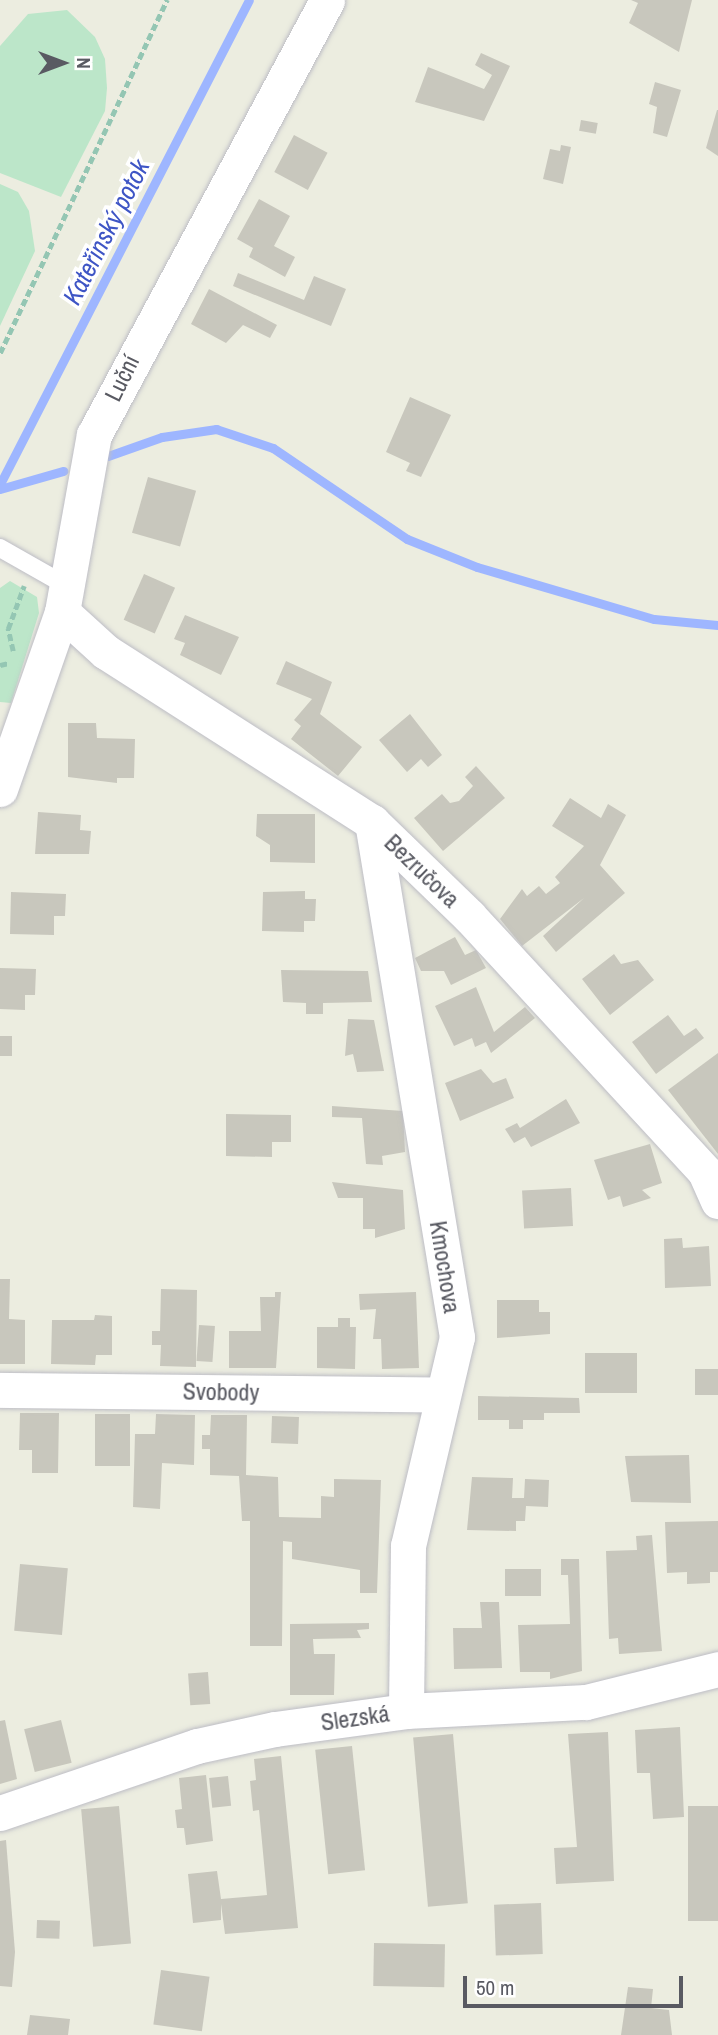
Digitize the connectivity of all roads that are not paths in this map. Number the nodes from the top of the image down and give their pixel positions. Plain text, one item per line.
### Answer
1 (327, 0) edge
2 (1, 548) edge
3 (65, 599) junction
4 (0, 789) edge
5 (372, 822) junction
6 (718, 1201) edge
7 (0, 1390) edge
8 (442, 1395) junction
9 (718, 1669) edge
10 (406, 1711) junction
11 (0, 1813) edge

1 - 3 street, Luční
2 - 3 lane
3 - 4 street, Luční
3 - 5 street, Bezručova
5 - 6 street, Bezručova
5 - 8 street, Kmochova
7 - 8 street, Svobody
8 - 10 street, Kmochova
9 - 10 street, Slezská
10 - 11 street, Slezská

